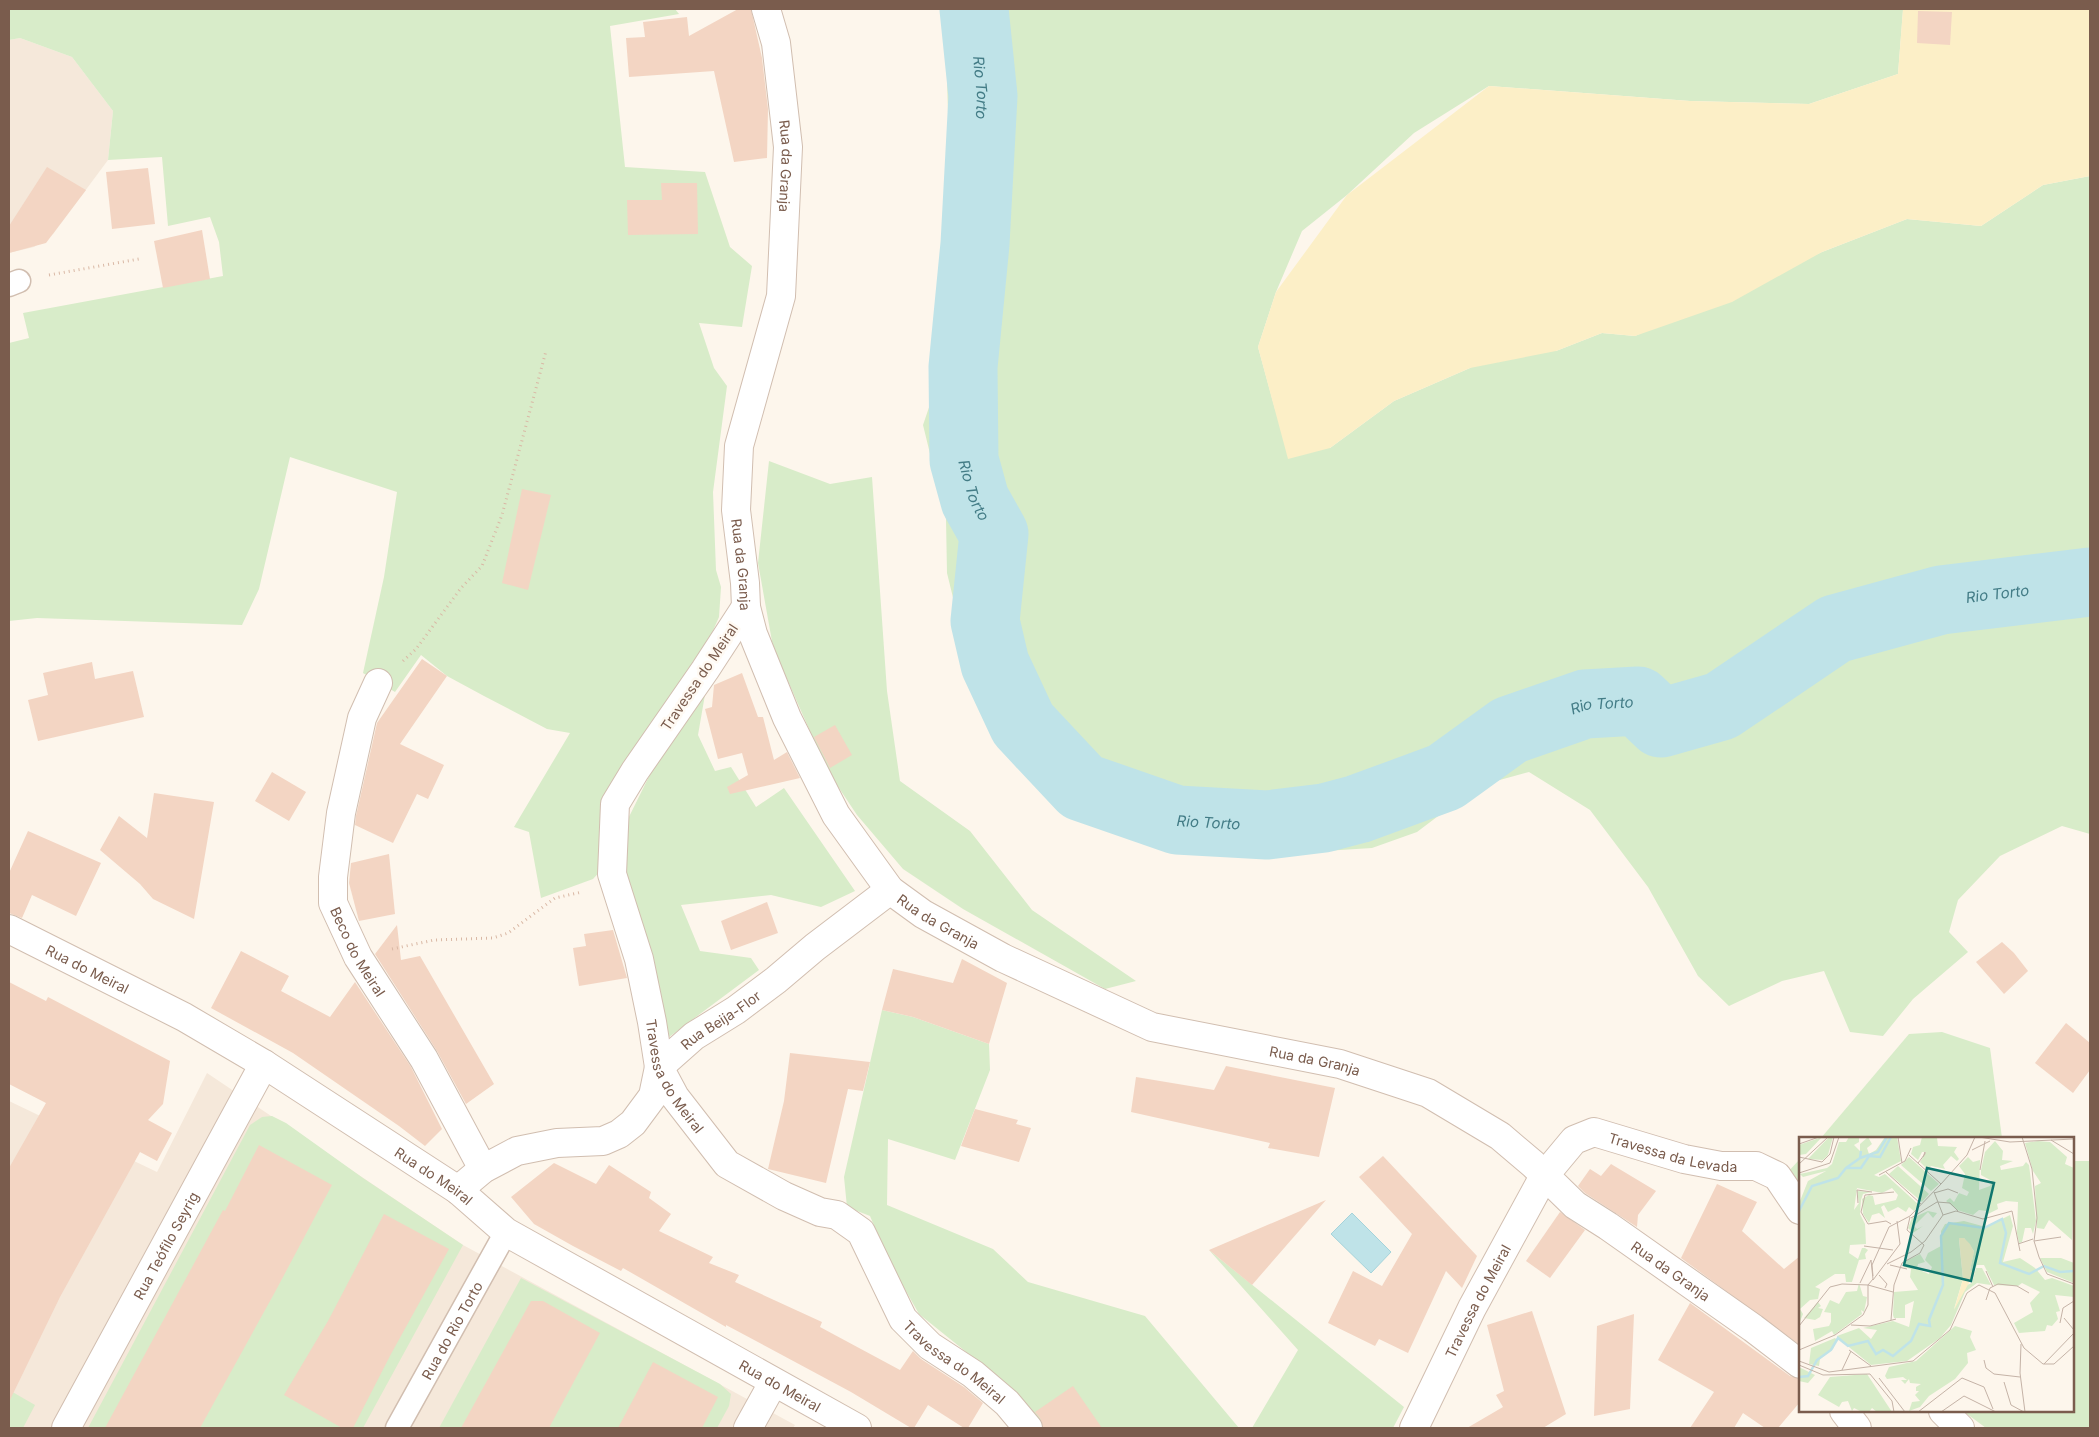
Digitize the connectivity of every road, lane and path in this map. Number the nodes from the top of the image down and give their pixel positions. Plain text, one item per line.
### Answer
1 (766, 9) edge
2 (139, 258) dead end
3 (14, 283) edge
4 (546, 351) dead end
5 (746, 607) junction
6 (378, 682) joint
7 (587, 890) dead end
8 (890, 890) junction
9 (9, 929) edge
10 (358, 957) junction
11 (264, 1064) junction
12 (659, 1067) junction
13 (483, 1169) junction
14 (1544, 1176) junction
15 (458, 1190) junction
16 (1799, 1209) edge
17 (506, 1232) junction
18 (1799, 1363) edge
19 (773, 1383) junction
20 (1845, 1412) edge
21 (1944, 1412) edge
22 (66, 1428) edge
23 (397, 1428) edge
24 (748, 1428) edge
25 (857, 1428) edge
26 (1028, 1428) edge
27 (1414, 1428) edge
28 (1857, 1428) edge
29 (1960, 1428) edge

1 - 5 street, Rua da Granja
2 - 3 path
4 - 6 path
5 - 8 street, Rua da Granja
5 - 12 street, Travessa do Meiral
6 - 10 street, Beco do Meiral
7 - 10 path
8 - 12 street, Rua Beija-Flor
8 - 14 street, Rua da Granja
9 - 11 street, Rua do Meiral
10 - 13 street, Beco do Meiral
11 - 15 street, Rua do Meiral
11 - 22 street, Rua Teófilo Seyrig
12 - 13 street
12 - 26 street, Travessa do Meiral
13 - 15 street
14 - 16 street, Travessa da Levada
14 - 18 street, Rua da Granja
14 - 27 street, Travessa do Meiral
15 - 17 street, Rua do Meiral
17 - 19 street, Rua do Meiral
17 - 23 street, Rua do Rio Torto
19 - 24 street
19 - 25 street, Rua do Meiral
20 - 28 street
21 - 29 street

